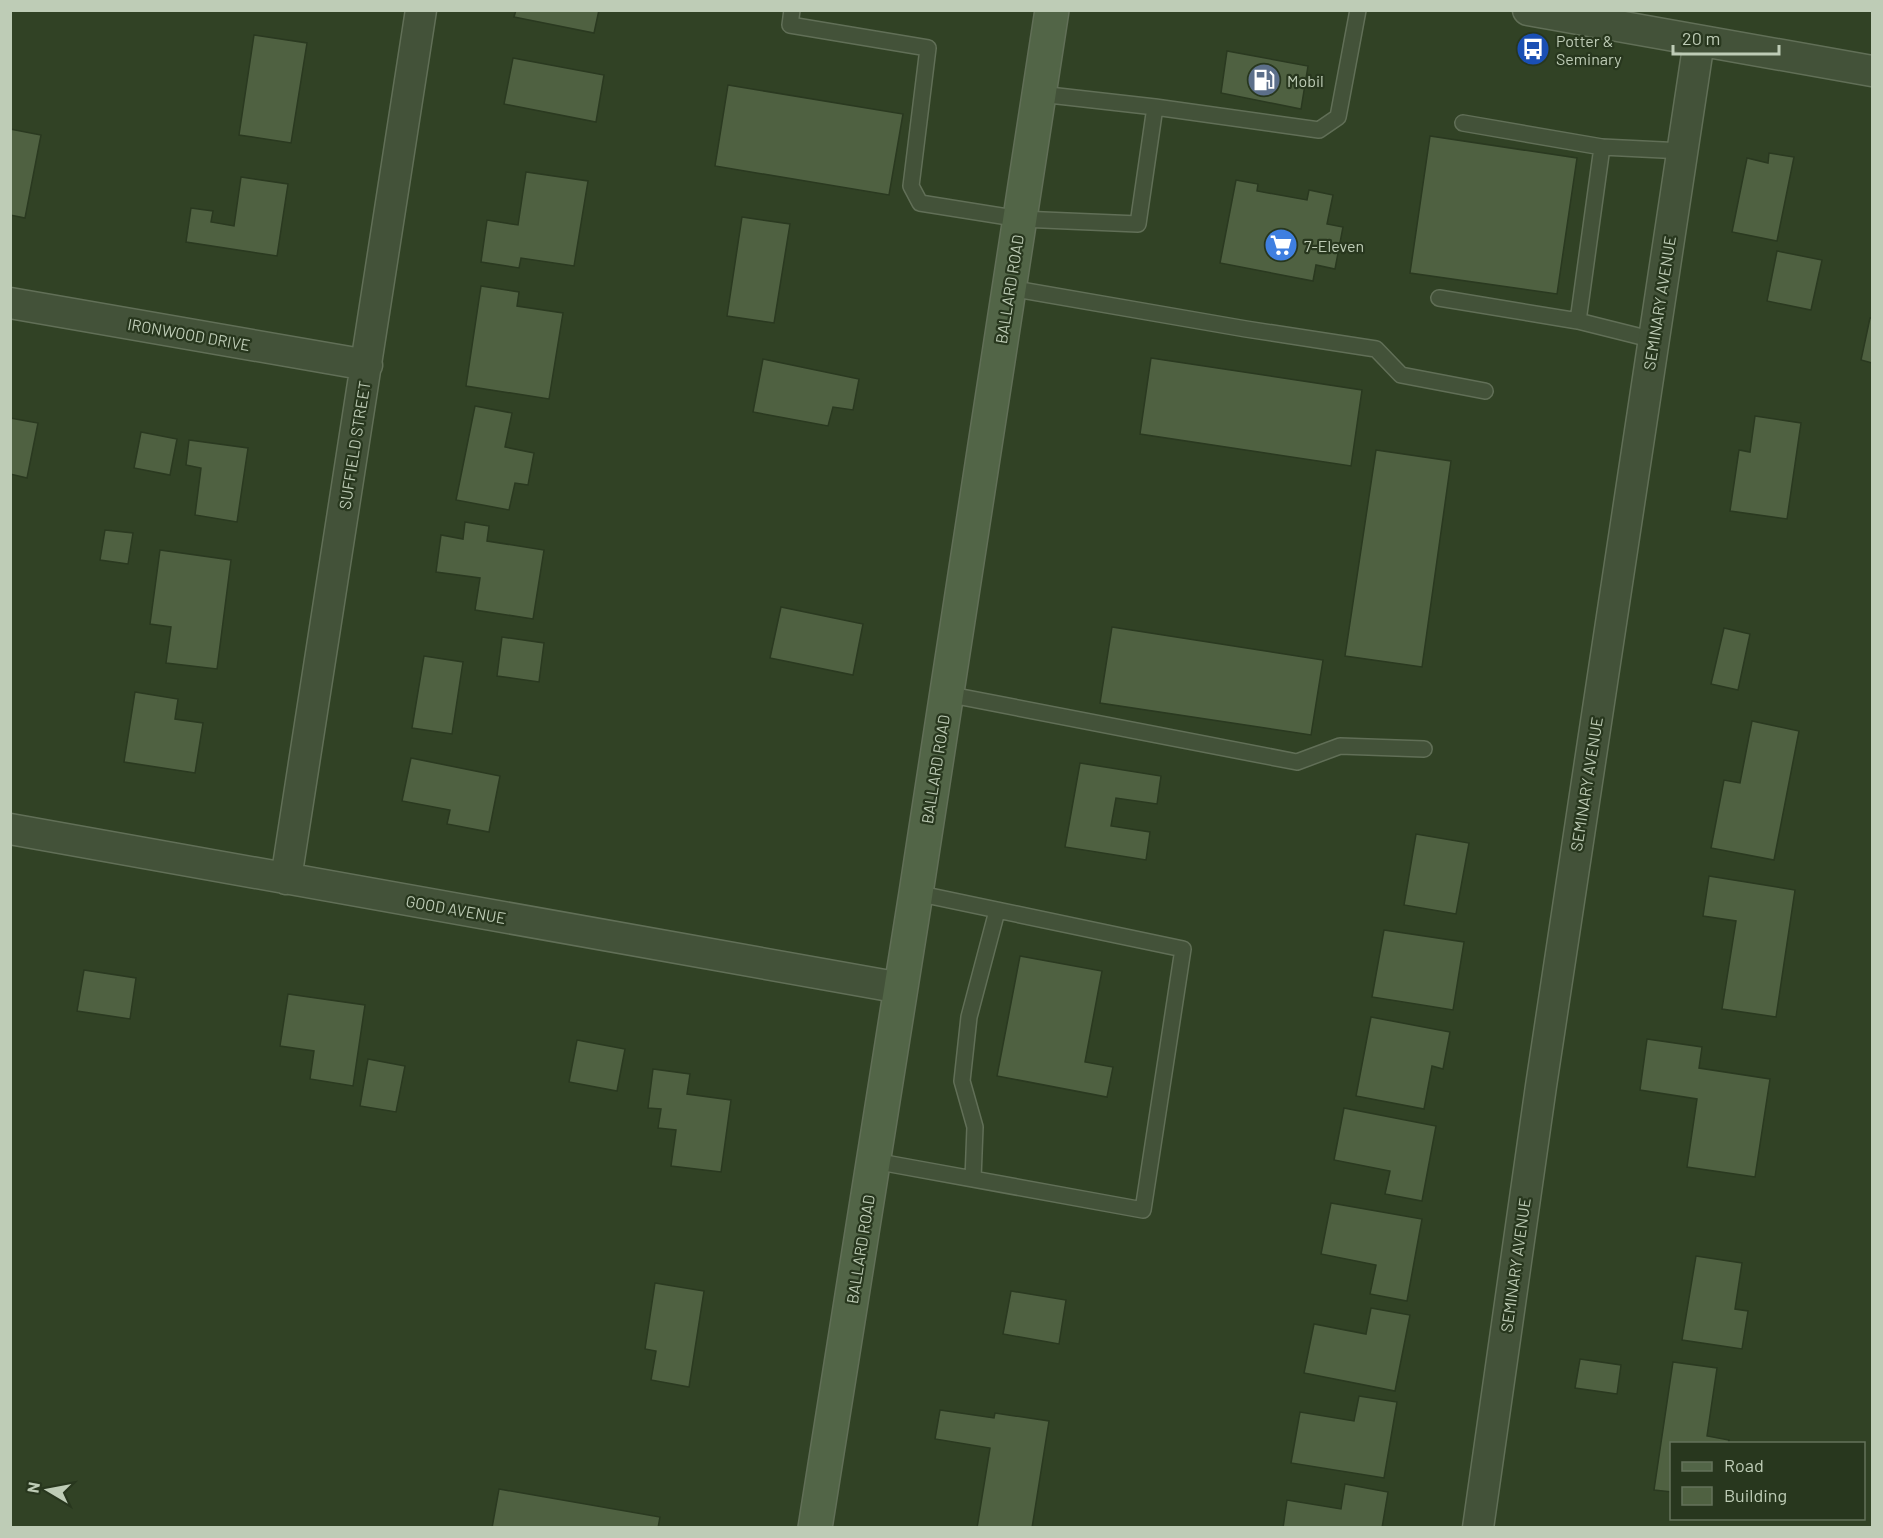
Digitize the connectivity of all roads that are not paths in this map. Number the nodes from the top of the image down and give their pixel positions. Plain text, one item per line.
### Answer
1 (421, 10) edge
2 (792, 10) edge
3 (1052, 10) edge
4 (1358, 10) edge
5 (1528, 10) edge
6 (1699, 41) junction
7 (1872, 71) edge
8 (1040, 94) junction
9 (1155, 107) junction
10 (1463, 123) dead end
11 (1602, 147) junction
12 (1683, 151) junction
13 (1020, 219) junction
14 (1010, 288) junction
15 (1438, 298) dead end
16 (10, 303) edge
17 (1578, 321) junction
18 (1654, 340) junction
19 (366, 365) junction
20 (1485, 391) dead end
21 (946, 694) junction
22 (1424, 749) dead end
23 (10, 830) edge
24 (286, 879) junction
25 (916, 893) junction
26 (997, 911) junction
27 (901, 988) junction
28 (874, 1161) junction
29 (973, 1179) junction
30 (815, 1527) edge
31 (1478, 1527) edge

1 - 19 street, SUFFIELD STREET
2 - 13 lane
3 - 8 street, BALLARD ROAD
4 - 9 lane
5 - 6 street
6 - 7 street
6 - 12 street, SEMINARY AVENUE
8 - 9 lane
8 - 13 street, BALLARD ROAD
9 - 13 lane
10 - 11 lane
11 - 12 lane
11 - 17 lane
12 - 18 street, SEMINARY AVENUE
13 - 14 street, BALLARD ROAD
14 - 20 lane
14 - 21 street, BALLARD ROAD
15 - 17 lane
16 - 19 street, IRONWOOD DRIVE
17 - 18 lane
18 - 31 street, SEMINARY AVENUE
19 - 24 street, SUFFIELD STREET
21 - 22 lane
21 - 25 street, BALLARD ROAD
23 - 24 street, GOOD AVENUE
24 - 27 street, GOOD AVENUE
25 - 26 lane
25 - 27 street, BALLARD ROAD
26 - 29 lane
26 - 29 lane
27 - 28 street, BALLARD ROAD
28 - 29 lane
28 - 30 street, BALLARD ROAD

